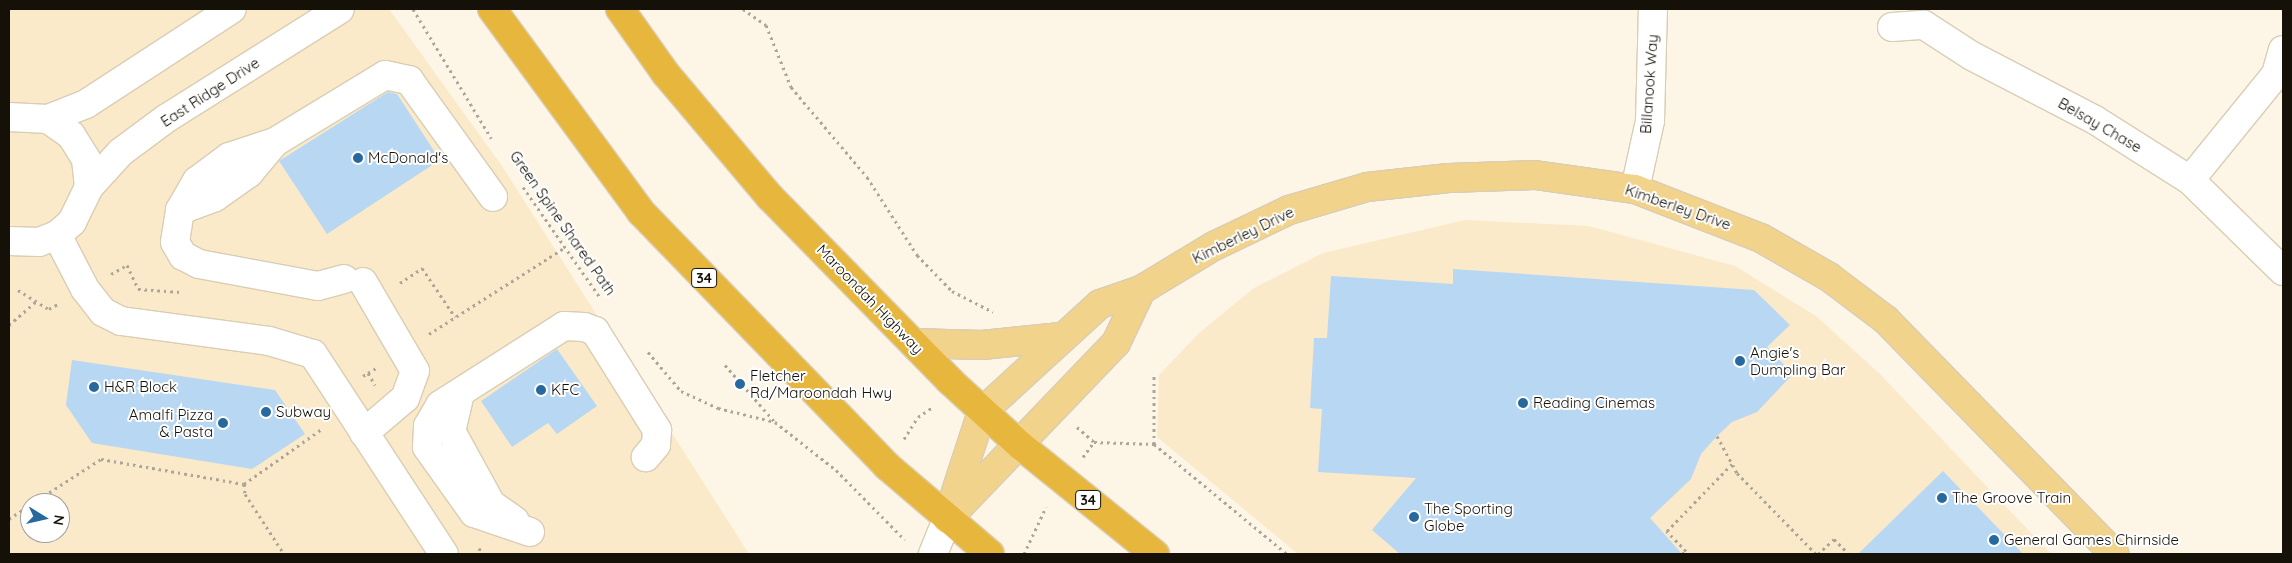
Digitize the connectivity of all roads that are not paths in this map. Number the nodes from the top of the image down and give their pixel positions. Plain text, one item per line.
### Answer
1 (232, 9) edge
2 (340, 9) edge
3 (492, 9) edge
4 (620, 9) edge
5 (1653, 9) edge
6 (1930, 17) edge
7 (1892, 26) dead end
8 (2281, 65) edge
9 (9, 117) edge
10 (48, 119) junction
11 (2190, 180) junction
12 (88, 187) junction
13 (1635, 189) junction
14 (493, 197) dead end
15 (57, 235) junction
16 (9, 241) edge
17 (2283, 271) edge
18 (1141, 290) junction
19 (1061, 337) junction
20 (913, 344) junction
21 (982, 412) junction
22 (364, 433) junction
23 (1021, 446) junction
24 (646, 457) dead end
25 (947, 519) junction
26 (530, 532) dead end
27 (923, 551) edge
28 (444, 554) edge
29 (990, 554) edge
30 (1156, 554) edge
31 (2114, 554) edge

1 - 10 street
2 - 12 street, East Ridge Drive
3 - 25 highway, 34
4 - 20 highway, Maroondah Highway / 34
5 - 13 street, Billanook Way
6 - 7 street, Belsay Chase
6 - 11 street, Belsay Chase
8 - 11 street
9 - 10 street
10 - 12 street
11 - 17 street, Belsay Chase
12 - 15 street
13 - 18 main road, Kimberley Drive
13 - 31 main road, Kimberley Drive
14 - 22 street
15 - 16 street
15 - 22 street
18 - 19 main road, Kimberley Drive
18 - 23 main road
19 - 20 main road
19 - 21 main road, Kimberley Drive
20 - 21 highway, Maroondah Highway / 34
21 - 23 highway, Maroondah Highway / 34
21 - 25 main road, Kimberley Drive
22 - 28 street
23 - 25 main road
23 - 30 highway, Maroondah Highway / 34
24 - 26 street
25 - 27 street
25 - 29 highway, 34

